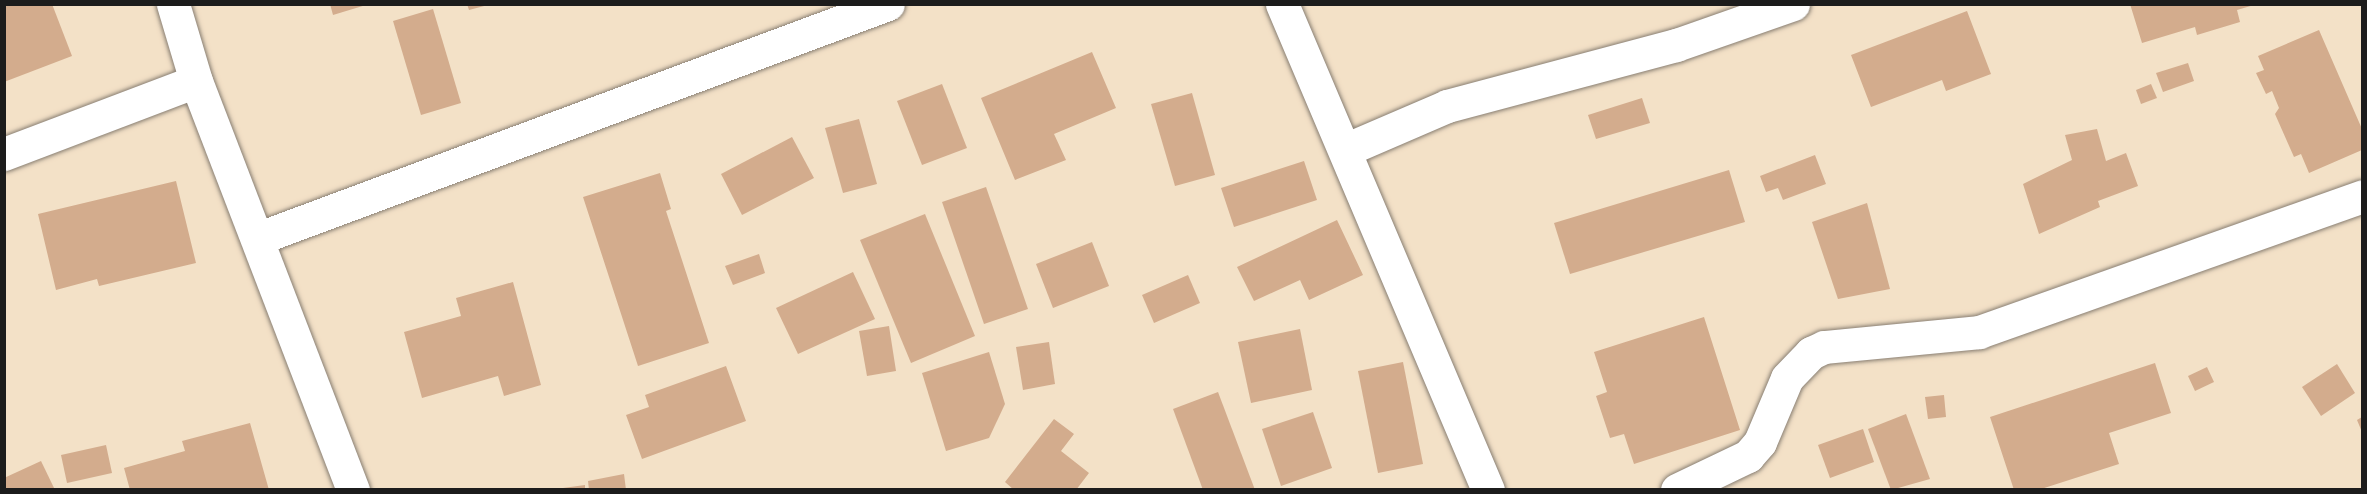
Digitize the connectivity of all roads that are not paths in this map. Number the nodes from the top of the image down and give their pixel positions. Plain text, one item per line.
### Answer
1 (173, 4) edge
2 (888, 4) edge
3 (1282, 4) edge
4 (1793, 4) edge
5 (196, 81) junction
6 (1345, 150) junction
7 (4, 154) edge
8 (2362, 196) edge
9 (259, 238) junction
10 (353, 489) edge
11 (1488, 489) edge
12 (1677, 489) edge

1 - 5 street
2 - 9 street
3 - 6 street
4 - 6 street
5 - 7 street
5 - 9 street
6 - 11 street
8 - 12 street
9 - 10 street

